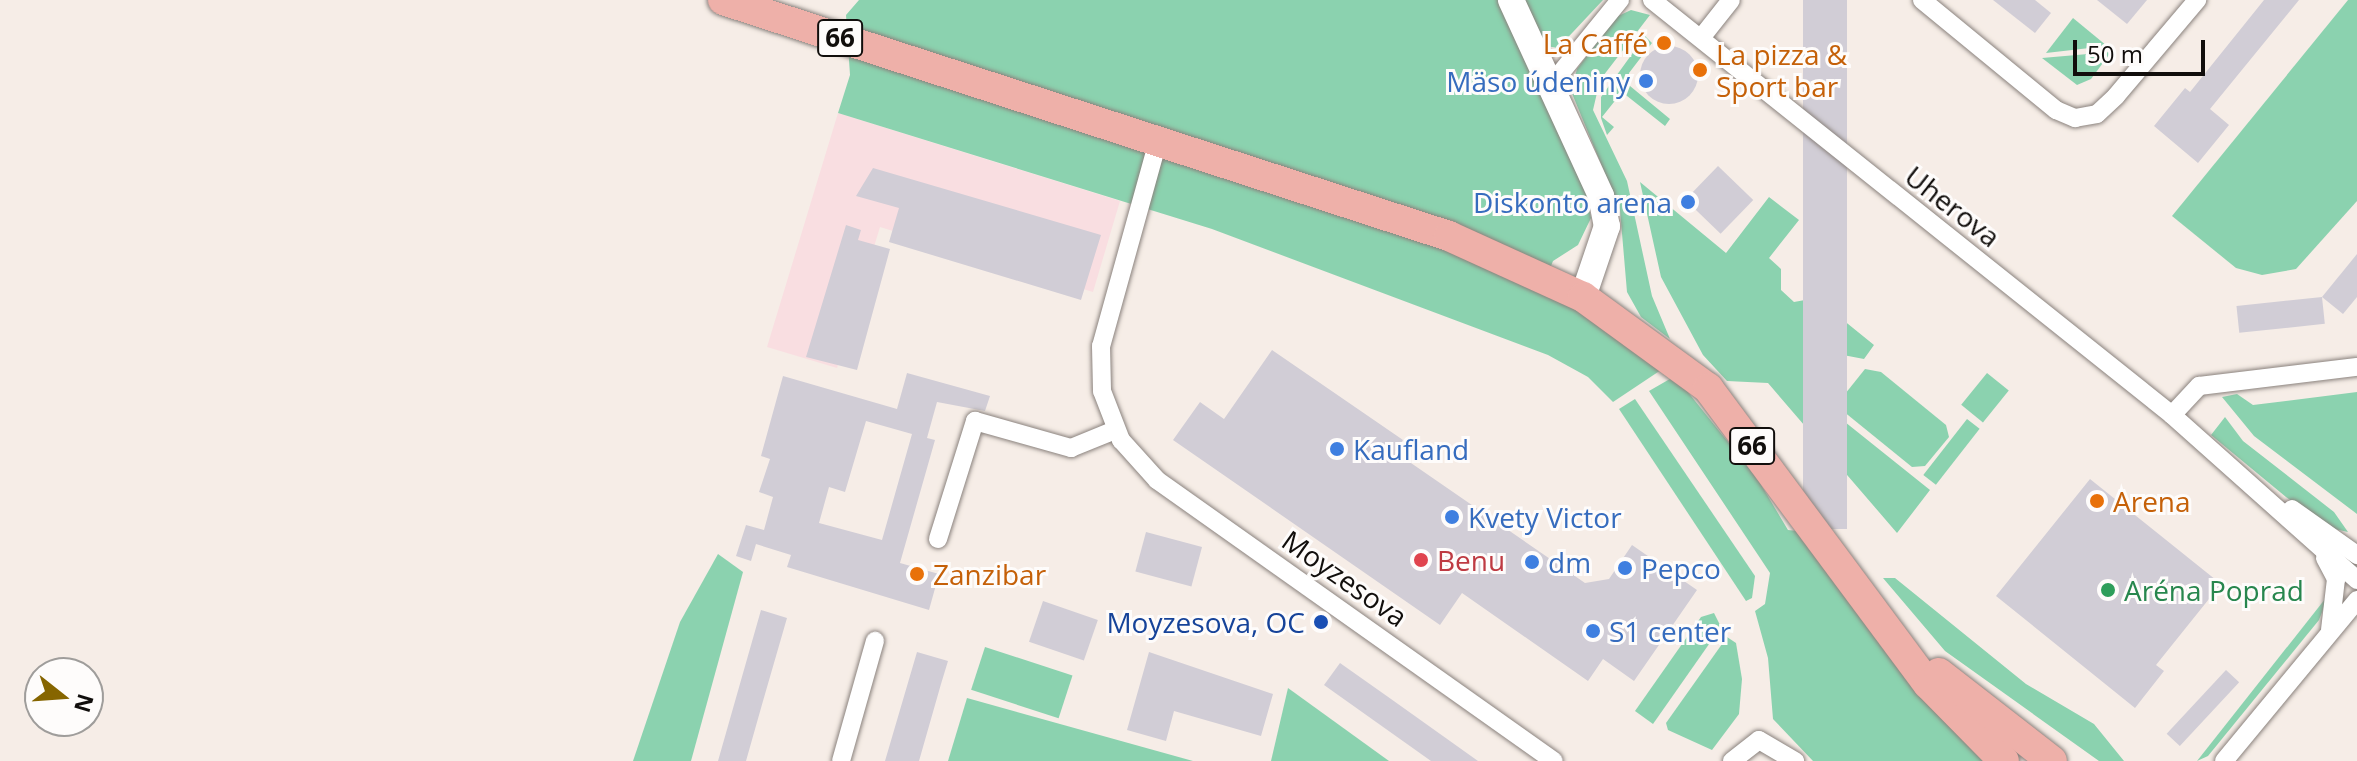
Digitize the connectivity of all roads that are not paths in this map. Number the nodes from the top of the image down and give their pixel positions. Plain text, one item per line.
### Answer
1 (723, 0) edge
2 (1511, 0) edge
3 (1620, 0) edge
4 (1652, 0) edge
5 (1731, 0) edge
6 (1922, 0) edge
7 (2197, 0) edge
8 (1701, 38) junction
9 (1550, 86) junction
10 (1158, 141) junction
11 (1583, 297) junction
12 (2357, 367) edge
13 (2172, 415) junction
14 (1115, 430) junction
15 (938, 539) dead end
16 (2357, 539) edge
17 (2324, 541) junction
18 (2357, 555) edge
19 (2357, 580) edge
20 (2357, 600) edge
21 (1891, 628) junction
22 (2329, 634) junction
23 (875, 641) dead end
24 (841, 761) edge
25 (1554, 761) edge
26 (1732, 761) edge
27 (1795, 761) edge
28 (2004, 761) edge
29 (2052, 761) edge
30 (2224, 761) edge

1 - 10 main road, 66
2 - 9 street
3 - 9 street
4 - 8 street, Uherova
5 - 8 street
6 - 7 street
8 - 13 street, Uherova
9 - 11 street
10 - 11 main road, 66
10 - 14 street, Moyzesova
11 - 21 main road, 66
12 - 13 street
13 - 17 street, Uherova
14 - 15 street
14 - 25 street, Moyzesova
16 - 17 street
17 - 18 street, Uherova
17 - 19 street, Uherova
17 - 22 street, Uherova
20 - 22 street
21 - 28 main road, 66
21 - 29 main road, 66
22 - 30 street
23 - 24 street
26 - 27 street

